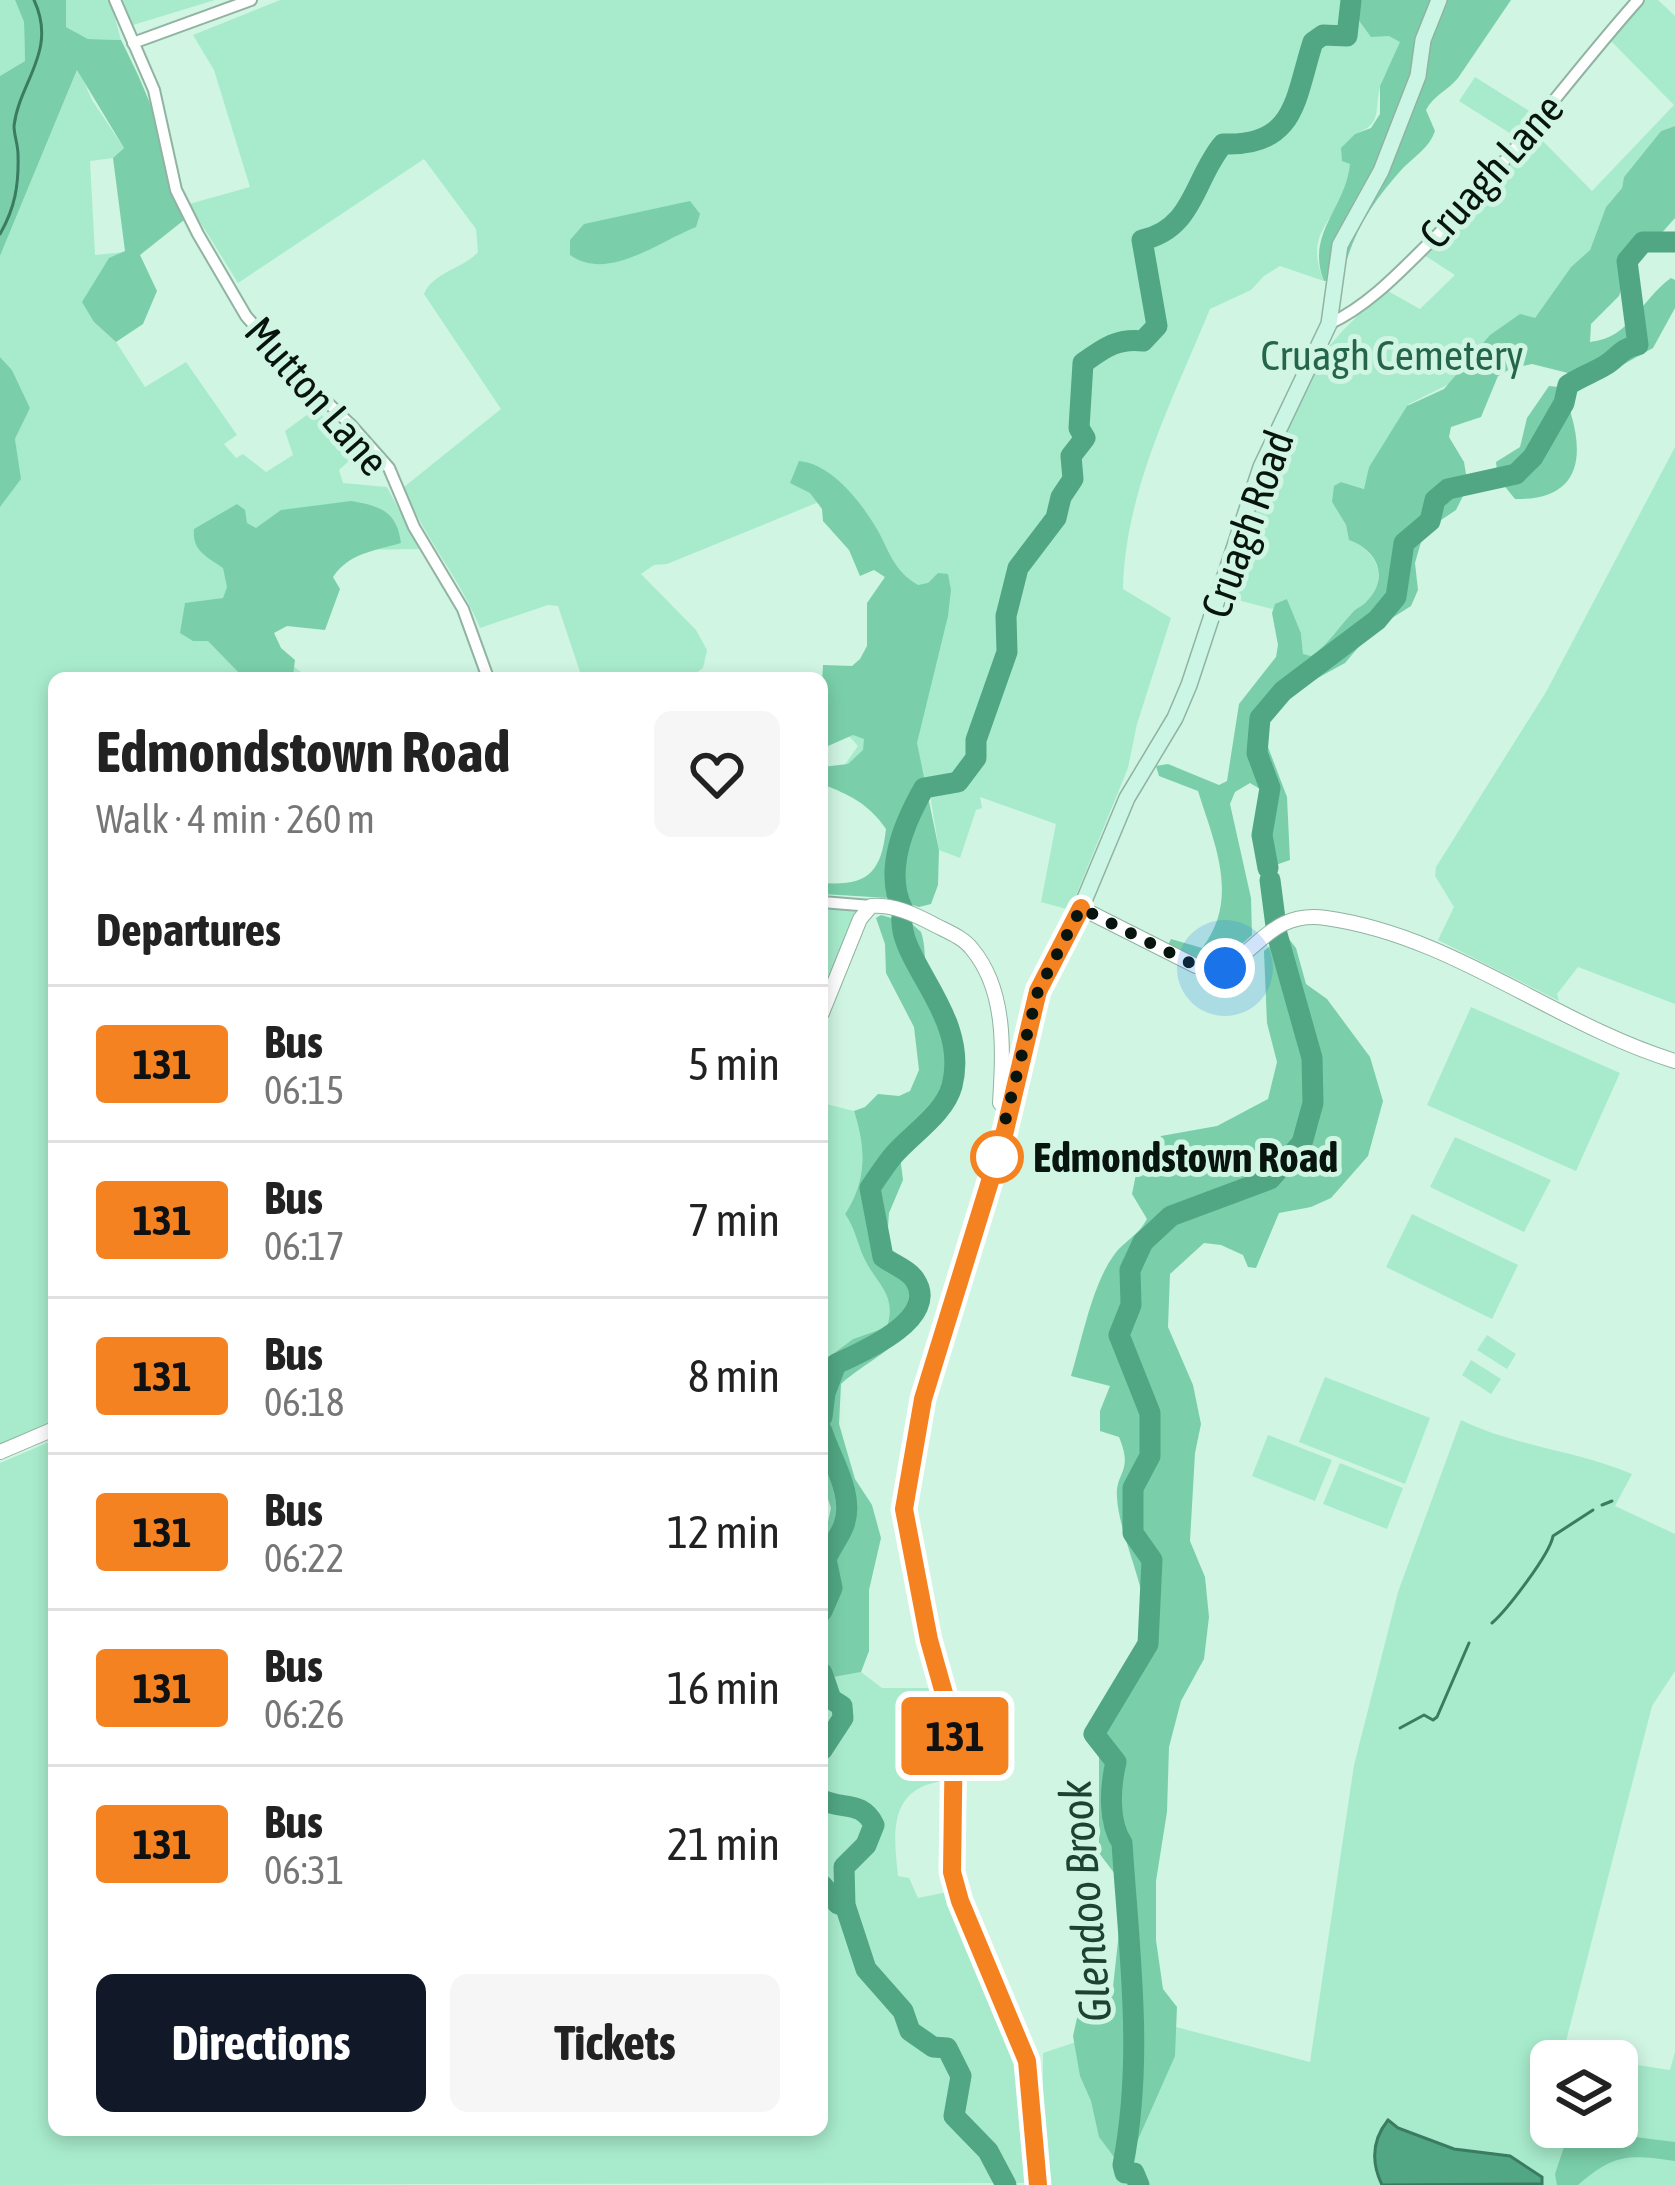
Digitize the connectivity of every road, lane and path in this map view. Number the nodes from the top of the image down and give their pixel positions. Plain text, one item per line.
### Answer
1 (115, 0) edge
2 (251, 0) edge
3 (1439, 0) edge
4 (1638, 0) edge
5 (133, 43) junction
6 (1329, 324) junction
7 (486, 672) edge
8 (828, 902) edge
9 (879, 906) junction
10 (1081, 908) junction
11 (828, 997) edge
12 (1675, 1061) edge
13 (1009, 1113) junction
14 (48, 1432) edge
15 (0, 1452) edge
16 (1038, 2185) edge

1 - 5 street, Mutton Lane
2 - 5 street
3 - 6 main road, Cruagh Road
4 - 6 street, Cruagh Lane
5 - 7 street, Mutton Lane
6 - 10 main road, Cruagh Road
8 - 9 street
9 - 11 street
9 - 13 street
10 - 12 street
10 - 13 main road
13 - 16 main road
14 - 15 street

